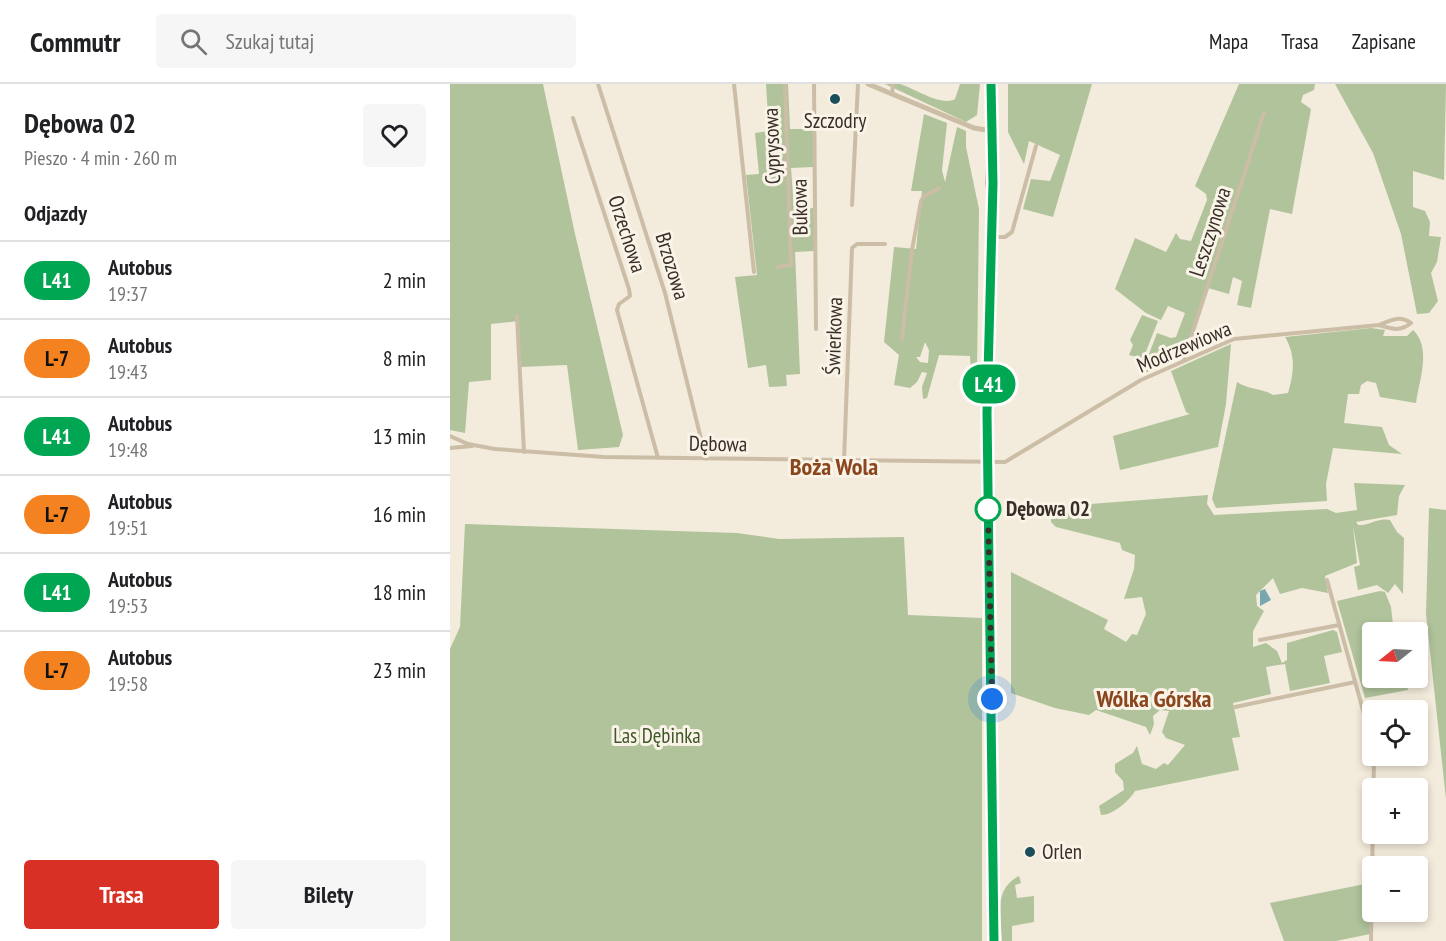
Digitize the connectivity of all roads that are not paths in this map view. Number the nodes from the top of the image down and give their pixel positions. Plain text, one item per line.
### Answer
1 (598, 84) edge
2 (734, 84) edge
3 (785, 84) edge
4 (814, 84) edge
5 (858, 84) edge
6 (868, 84) edge
7 (893, 84) edge
8 (991, 85) edge
9 (892, 94) junction
10 (1264, 113) dead end
11 (573, 118) dead end
12 (991, 131) junction
13 (1036, 146) dead end
14 (939, 188) dead end
15 (852, 205) dead end
16 (990, 237) junction
17 (885, 244) dead end
18 (778, 267) dead end
19 (754, 272) dead end
20 (517, 316) dead end
21 (1379, 325) junction
22 (816, 329) dead end
23 (902, 338) dead end
24 (1184, 360) junction
25 (450, 436) edge
26 (479, 446) junction
27 (450, 448) edge
28 (524, 452) junction
29 (657, 458) junction
30 (706, 459) junction
31 (844, 461) junction
32 (990, 463) junction
33 (1327, 580) dead end
34 (1339, 625) junction
35 (1260, 640) dead end
36 (1355, 682) junction
37 (1235, 707) dead end
38 (1362, 707) edge
39 (1374, 766) edge
40 (994, 941) edge
41 (1371, 941) edge

1 - 30 street, Brzozowa
2 - 19 street
3 - 18 street, Cyprysowa
4 - 22 street, Bukowa
5 - 15 street
6 - 9 street
7 - 9 street
8 - 12 main road
9 - 12 street
10 - 24 street, Leszczynowa
11 - 29 street, Orzechowa
12 - 16 main road
13 - 16 street
14 - 23 street
16 - 32 main road
17 - 31 street, Świerkowa
20 - 28 street
21 - 21 street, Modrzewiowa
21 - 24 street, Modrzewiowa
24 - 32 street, Modrzewiowa
25 - 26 street, Dębowa
26 - 27 street
26 - 28 street, Dębowa
28 - 29 street, Dębowa
29 - 30 street, Dębowa
30 - 31 street, Dębowa
31 - 32 street, Dębowa
32 - 40 main road
33 - 34 street
34 - 35 street
34 - 36 street
36 - 37 street
36 - 38 street
39 - 41 street

